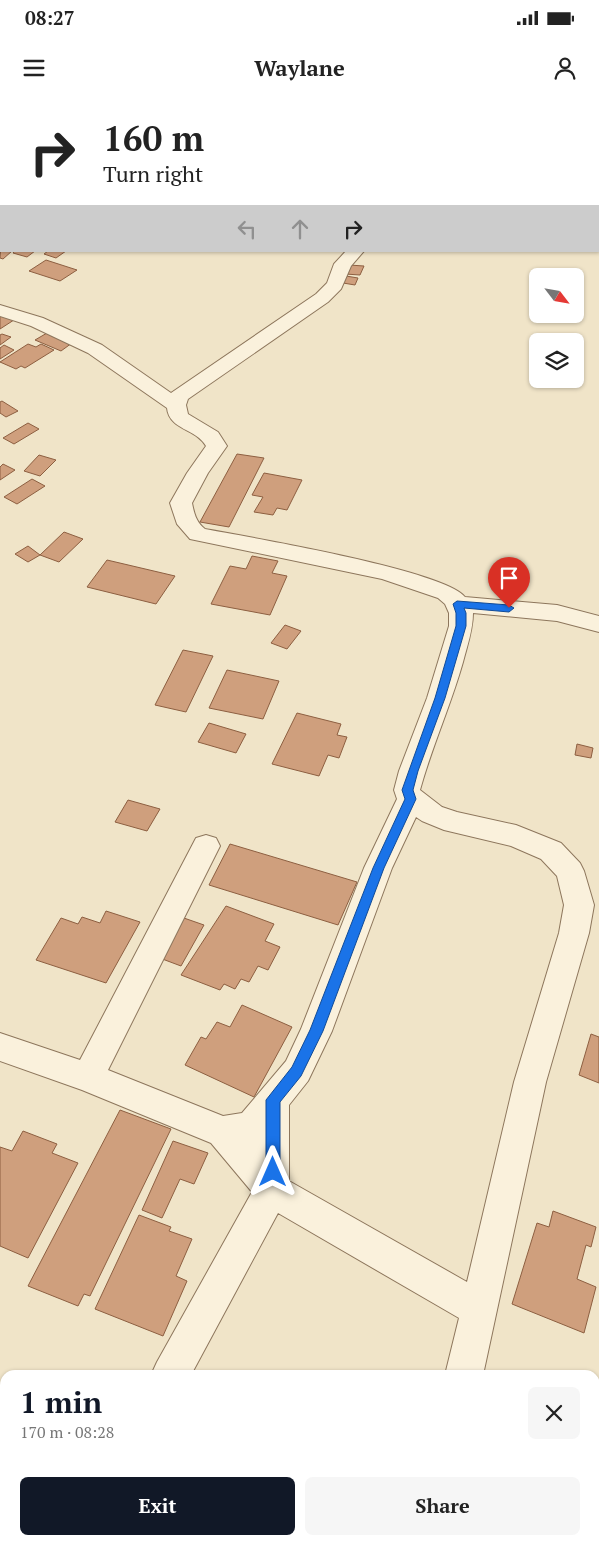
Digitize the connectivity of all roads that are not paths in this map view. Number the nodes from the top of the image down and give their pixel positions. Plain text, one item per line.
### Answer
1 (355, 252) edge
2 (0, 310) edge
3 (175, 405) junction
4 (457, 604) junction
5 (599, 624) edge
6 (411, 799) junction
7 (206, 846) dead end
8 (0, 1047) edge
9 (88, 1077) junction
10 (273, 1100) junction
11 (223, 1132) junction
12 (272, 1190) junction
13 (479, 1310) junction
14 (173, 1370) edge
15 (465, 1370) edge

1 - 3 street
2 - 3 street
3 - 4 street
4 - 5 street
4 - 6 street
6 - 10 street
6 - 13 street
7 - 9 street
8 - 9 street
9 - 11 street
10 - 11 street
10 - 12 street
11 - 12 street
12 - 13 street
12 - 14 street
13 - 15 street

